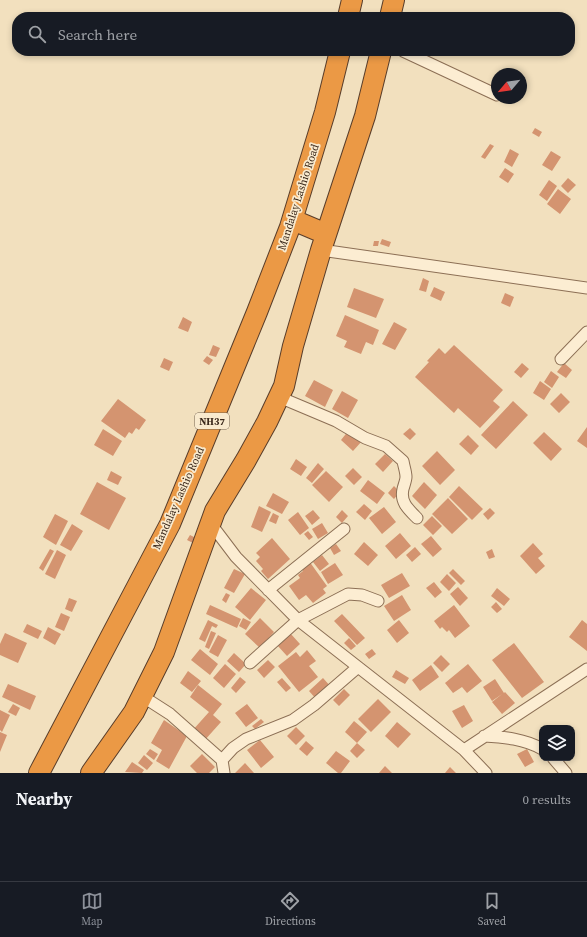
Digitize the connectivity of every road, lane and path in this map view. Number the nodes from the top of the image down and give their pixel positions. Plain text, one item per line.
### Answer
1 (352, 0) edge
2 (394, 0) edge
3 (349, 12) edge
4 (391, 12) edge
5 (339, 56) edge
6 (380, 56) edge
7 (414, 56) edge
8 (491, 92) edge
9 (293, 220) junction
10 (323, 242) junction
11 (587, 288) edge
12 (587, 332) edge
13 (561, 359) dead end
14 (279, 397) junction
15 (417, 518) dead end
16 (211, 524) junction
17 (344, 529) dead end
18 (268, 590) junction
19 (378, 601) dead end
20 (298, 620) junction
21 (250, 663) dead end
22 (358, 667) junction
23 (587, 669) edge
24 (142, 696) junction
25 (484, 736) junction
26 (539, 747) edge
27 (464, 750) junction
28 (222, 760) junction
29 (556, 761) edge
30 (39, 773) edge
31 (91, 773) edge
32 (224, 773) edge
33 (486, 773) edge
34 (566, 773) edge

1 - 3 highway
2 - 4 highway
5 - 9 highway, Mandalay Lashio Road / NH37
6 - 10 highway
7 - 8 street
9 - 10 highway
9 - 30 highway, Mandalay Lashio Road / NH37
10 - 11 street
10 - 14 highway
12 - 13 street
14 - 15 street
14 - 16 highway
16 - 18 street
16 - 24 highway
17 - 18 street
18 - 20 street
19 - 20 street
20 - 21 street
20 - 22 street
22 - 27 street
22 - 28 street
23 - 25 street
24 - 28 street
24 - 31 highway
25 - 26 street
25 - 27 street
27 - 33 street
28 - 32 street
29 - 34 street

